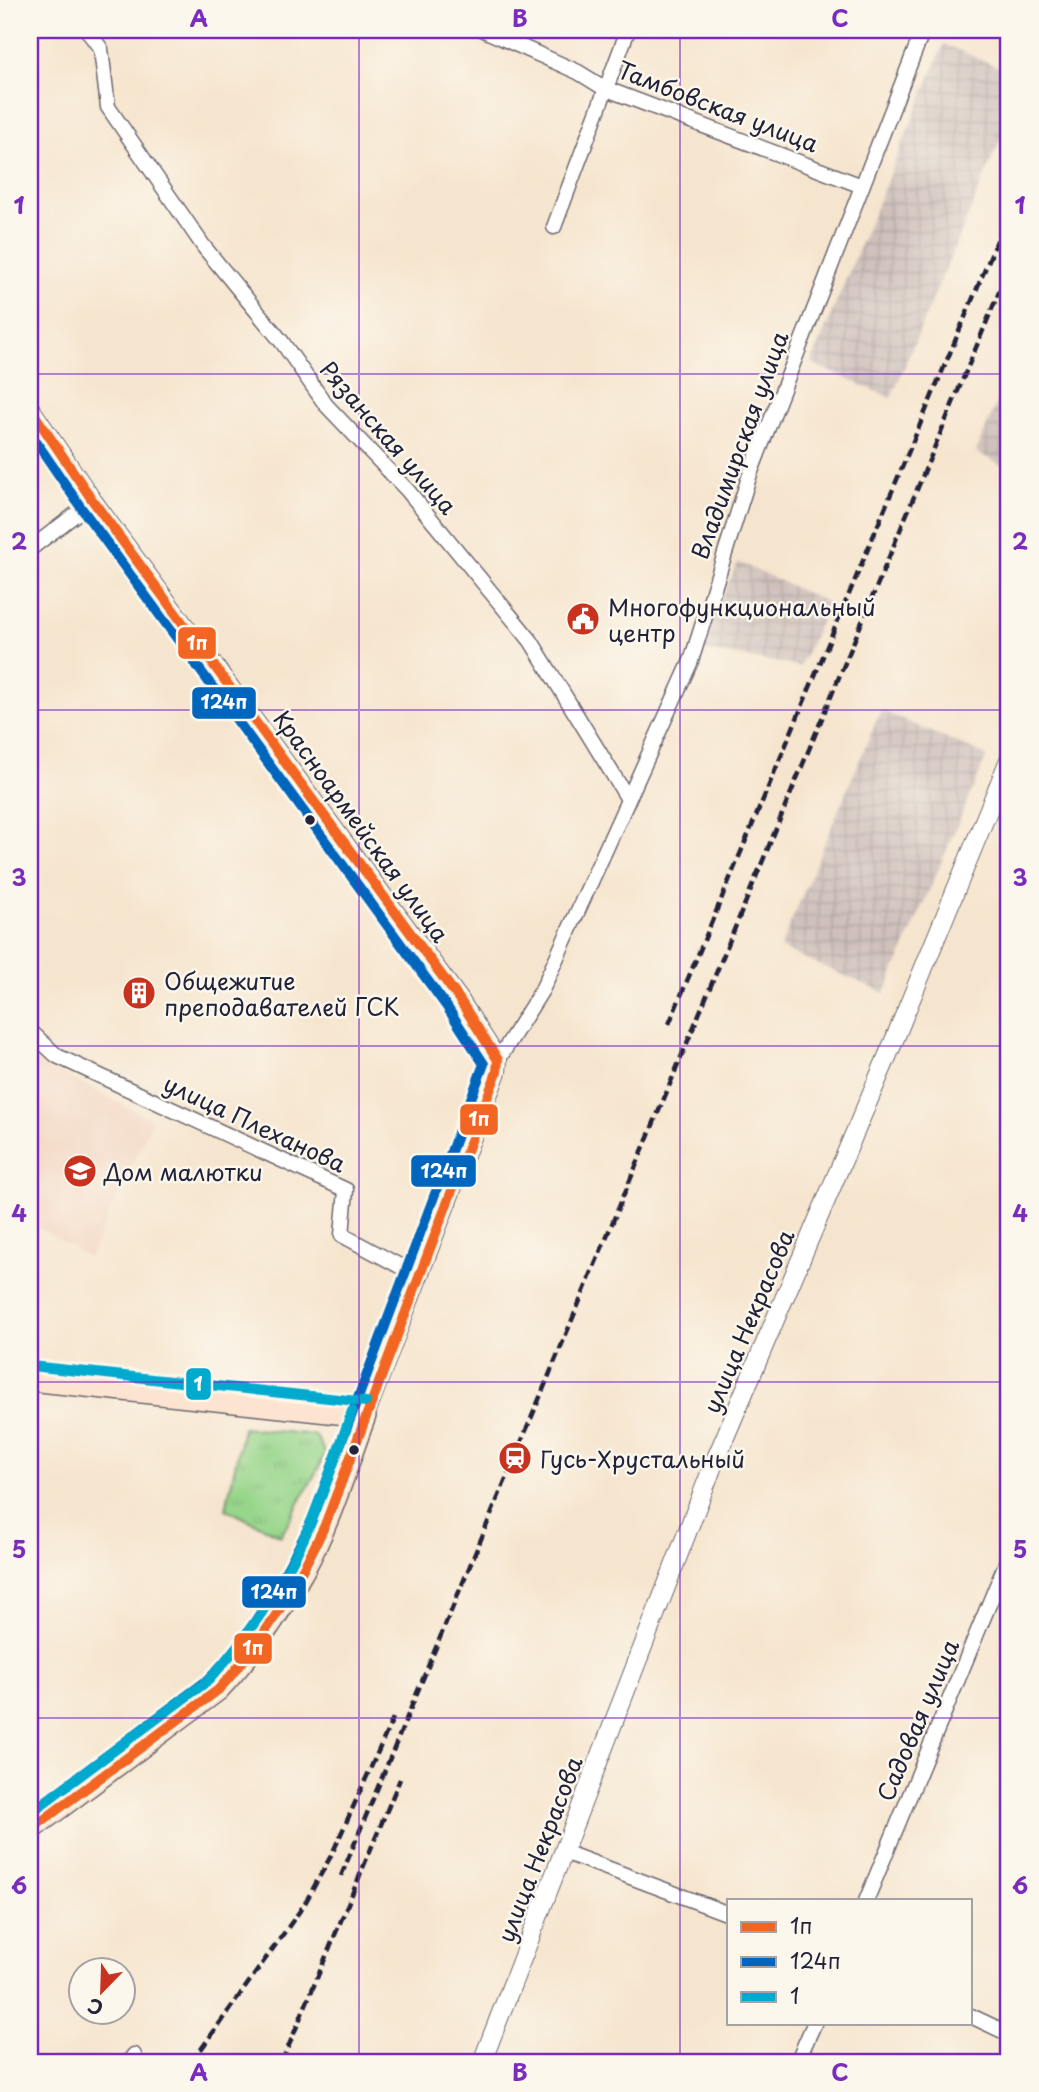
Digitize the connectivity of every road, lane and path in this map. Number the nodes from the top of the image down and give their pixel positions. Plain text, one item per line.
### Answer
1 (87, 30) edge
2 (484, 30) edge
3 (628, 30) edge
4 (923, 30) edge
5 (604, 88) junction
6 (862, 186) junction
7 (554, 227) dead end
8 (30, 408) edge
9 (93, 501) junction
10 (30, 549) edge
11 (1009, 760) edge
12 (628, 799) junction
13 (30, 1031) edge
14 (498, 1060) junction
15 (420, 1277) junction
16 (30, 1380) edge
17 (365, 1416) junction
18 (1009, 1556) edge
19 (33, 1820) edge
20 (564, 1852) junction
21 (867, 1899) edge
22 (727, 1913) edge
23 (972, 2016) edge
24 (814, 2025) edge
25 (1009, 2034) edge
26 (482, 2062) edge
27 (797, 2062) edge

1 - 12 street, Рязанская улица
2 - 5 street, Тамбовская улица
3 - 5 street
4 - 6 street, Владимирская улица
5 - 6 street, Тамбовская улица
5 - 7 street
6 - 12 street, Владимирская улица
8 - 9 street, Красноармейская улица
9 - 10 street
9 - 14 street, Красноармейская улица
11 - 20 street, улица Некрасова
12 - 14 street, Владимирская улица
13 - 15 street, улица Плеханова
14 - 15 street
15 - 17 street
16 - 17 main road
17 - 19 main road
18 - 21 street, Садовая улица
20 - 22 street
20 - 26 street, улица Некрасова
23 - 25 street
24 - 27 street

